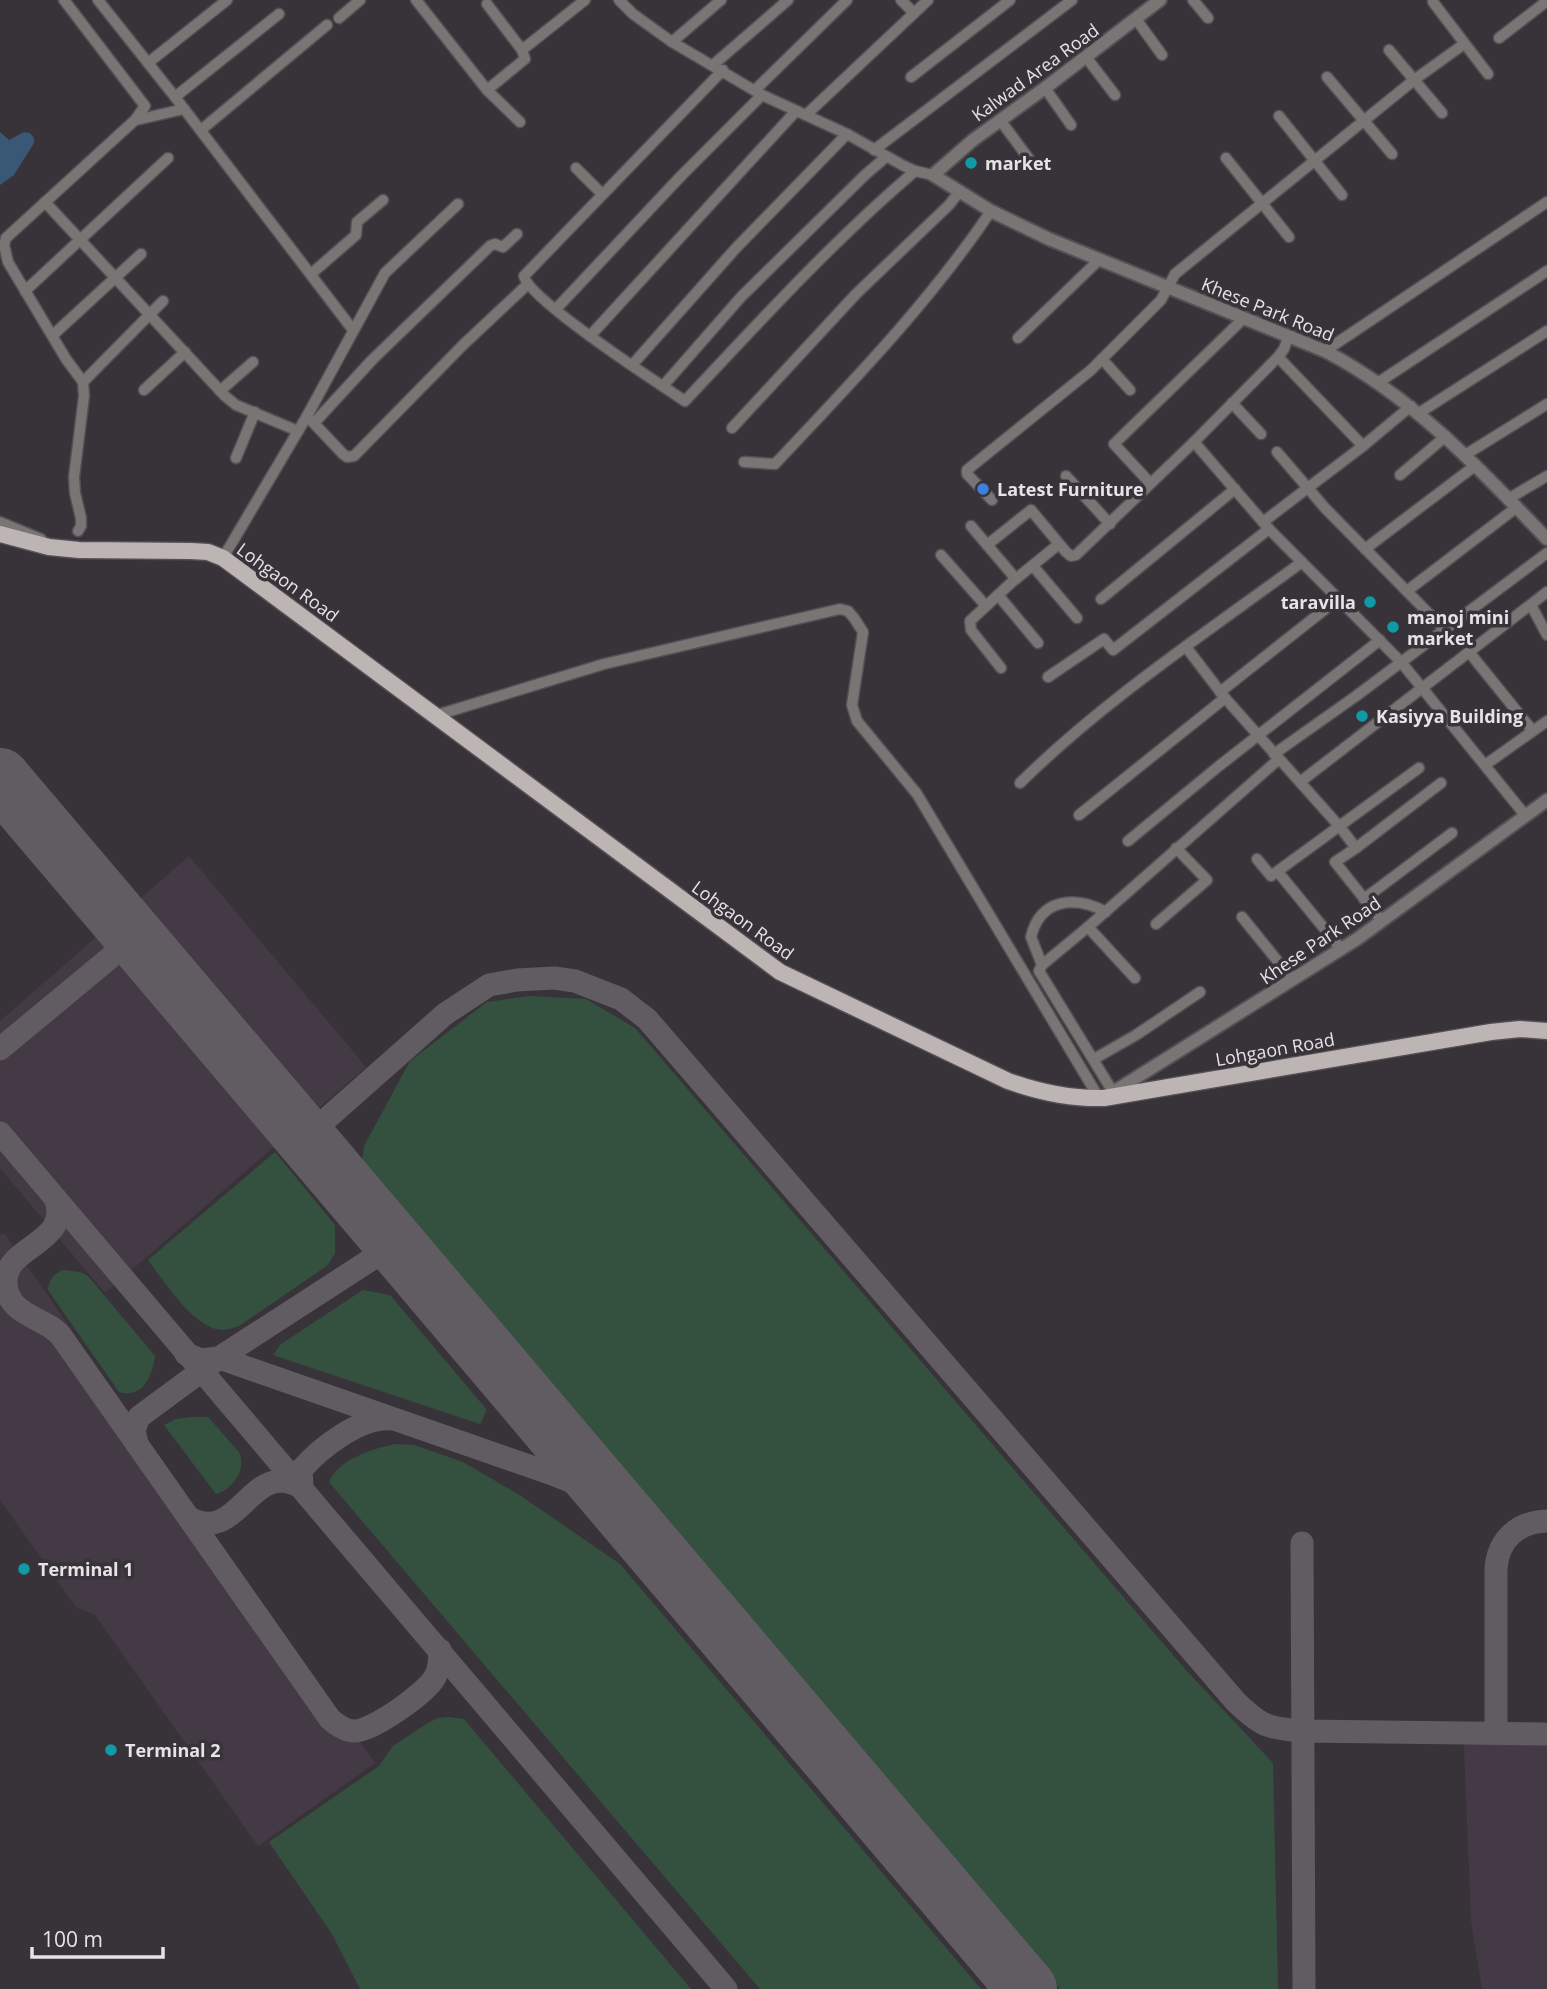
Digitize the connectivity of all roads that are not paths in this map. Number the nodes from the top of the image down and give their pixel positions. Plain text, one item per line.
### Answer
1 (64, 0) edge
2 (98, 0) edge
3 (227, 0) edge
4 (360, 0) edge
5 (416, 0) edge
6 (585, 0) edge
7 (619, 0) edge
8 (721, 0) edge
9 (788, 0) edge
10 (847, 0) edge
11 (901, 0) edge
12 (928, 0) edge
13 (1010, 0) edge
14 (1072, 0) edge
15 (1160, 0) edge
16 (1193, 0) edge
17 (488, 1) edge
18 (1547, 1) edge
19 (1433, 2) dead end
20 (1058, 4) edge
21 (914, 13) junction
22 (279, 14) dead end
23 (339, 18) dead end
24 (1208, 18) dead end
25 (1136, 19) junction
26 (327, 25) dead end
27 (1499, 38) dead end
28 (672, 42) junction
29 (1464, 44) junction
30 (522, 50) junction
31 (1389, 50) dead end
32 (1162, 55) dead end
33 (1086, 57) junction
34 (148, 63) junction
35 (718, 67) junction
36 (1488, 74) dead end
37 (911, 77) dead end
38 (1327, 77) dead end
39 (1414, 80) junction
40 (1045, 88) junction
41 (487, 90) junction
42 (759, 92) junction
43 (1115, 95) dead end
44 (175, 97) junction
45 (184, 109) junction
46 (801, 113) junction
47 (1442, 114) dead end
48 (1279, 116) dead end
49 (135, 120) junction
50 (1000, 120) junction
51 (1363, 120) junction
52 (520, 122) dead end
53 (1071, 125) dead end
54 (201, 130) junction
55 (847, 134) junction
56 (874, 150) junction
57 (1392, 154) dead end
58 (886, 157) junction
59 (167, 158) dead end
60 (1226, 158) dead end
61 (1029, 159) dead end
62 (1314, 160) junction
63 (576, 168) dead end
64 (915, 172) junction
65 (933, 175) junction
66 (960, 191) junction
67 (602, 194) junction
68 (1342, 195) dead end
69 (383, 200) dead end
70 (45, 202) junction
71 (1547, 202) edge
72 (1262, 203) junction
73 (458, 204) dead end
74 (992, 211) junction
75 (517, 234) dead end
76 (1289, 237) dead end
77 (80, 239) junction
78 (141, 254) dead end
79 (1100, 259) junction
80 (1547, 271) edge
81 (310, 274) junction
82 (116, 277) junction
83 (528, 284) junction
84 (1168, 287) junction
85 (25, 291) junction
86 (163, 300) dead end
87 (556, 309) junction
88 (150, 314) junction
89 (1244, 318) junction
90 (353, 330) junction
91 (1547, 331) edge
92 (53, 335) junction
93 (590, 336) junction
94 (1288, 337) junction
95 (1018, 338) dead end
96 (1325, 351) junction
97 (185, 352) junction
98 (1278, 357) junction
99 (1102, 359) junction
100 (253, 362) dead end
101 (633, 364) junction
102 (83, 382) junction
103 (1379, 382) junction
104 (663, 386) junction
105 (144, 390) dead end
106 (1130, 390) dead end
107 (220, 391) junction
108 (1232, 403) junction
109 (1547, 404) edge
110 (1415, 409) junction
111 (255, 412) junction
112 (311, 419) junction
113 (732, 428) dead end
114 (298, 431) junction
115 (1261, 434) dead end
116 (1446, 436) junction
117 (1194, 442) junction
118 (1363, 446) junction
119 (1277, 452) dead end
120 (1465, 456) junction
121 (236, 458) dead end
122 (744, 462) dead end
123 (1476, 465) junction
124 (1400, 475) dead end
125 (1066, 476) dead end
126 (1547, 476) edge
127 (1150, 483) junction
128 (1235, 489) junction
129 (1308, 489) junction
130 (992, 500) dead end
131 (1513, 503) junction
132 (0, 522) edge
133 (1110, 524) junction
134 (1266, 525) junction
135 (971, 526) dead end
136 (78, 531) dead end
137 (0, 534) edge
138 (1547, 539) edge
139 (987, 544) junction
140 (1059, 544) junction
141 (49, 547) junction
142 (1365, 549) junction
143 (1547, 554) edge
144 (941, 555) dead end
145 (223, 558) junction
146 (1302, 562) junction
147 (1033, 566) junction
148 (1016, 579) junction
149 (1407, 591) junction
150 (1547, 592) edge
151 (998, 595) junction
152 (1101, 599) dead end
153 (1338, 599) junction
154 (1531, 605) junction
155 (986, 606) junction
156 (1077, 618) dead end
157 (1444, 629) junction
158 (1547, 635) edge
159 (1380, 640) junction
160 (1038, 643) dead end
161 (1186, 647) junction
162 (1469, 652) junction
163 (1401, 662) junction
164 (1001, 668) dead end
165 (1048, 677) dead end
166 (1423, 687) junction
167 (1222, 695) junction
168 (437, 715) junction
169 (1547, 721) edge
170 (1532, 730) junction
171 (1258, 736) junction
172 (1276, 756) junction
173 (1485, 765) junction
174 (1419, 768) dead end
175 (1300, 782) junction
176 (1020, 783) dead end
177 (1441, 783) dead end
178 (1547, 800) edge
179 (1079, 815) dead end
180 (1525, 815) junction
181 (1340, 827) junction
182 (1452, 833) dead end
183 (1128, 841) dead end
184 (1176, 848) junction
185 (1356, 848) junction
186 (1256, 859) dead end
187 (1278, 872) junction
188 (1364, 899) junction
189 (1105, 912) junction
190 (1242, 917) dead end
191 (1382, 921) junction
192 (1156, 924) dead end
193 (1088, 927) junction
194 (1341, 949) junction
195 (1042, 965) junction
196 (1135, 978) dead end
197 (1293, 980) junction
198 (1200, 992) dead end
199 (1547, 1031) edge
200 (1094, 1059) junction
201 (1105, 1096) junction

1 - 49 street
2 - 34 street
3 - 34 street
4 - 23 street
5 - 41 street
6 - 30 street
7 - 28 street
8 - 28 street
9 - 35 street
10 - 42 street
11 - 21 street
12 - 21 street
13 - 37 street
14 - 20 street
15 - 25 street, Kalwad Area Road
16 - 24 street
17 - 30 street
18 - 27 street
19 - 29 street
20 - 56 street
21 - 46 street
22 - 44 street
25 - 32 street
25 - 33 street, Kalwad Area Road
26 - 54 street
28 - 35 street
29 - 36 street
29 - 39 street
30 - 41 street
31 - 39 street
33 - 40 street, Kalwad Area Road
33 - 43 street
34 - 44 street
35 - 42 street
35 - 67 street
38 - 51 street
39 - 47 street
39 - 51 street
40 - 50 street, Kalwad Area Road
40 - 53 street
41 - 52 street
42 - 46 street
42 - 87 street
44 - 45 street
45 - 49 street
45 - 54 street
46 - 55 street
46 - 93 street
48 - 62 street
49 - 70 street
50 - 61 street
50 - 65 street, Kalwad Area Road
51 - 57 street
51 - 62 street
54 - 81 street
55 - 56 street
55 - 101 street
56 - 58 street
58 - 64 street
58 - 104 street
59 - 77 street
60 - 72 street
62 - 68 street
62 - 72 street
63 - 67 street
64 - 65 street
64 - 104 street
65 - 66 street, Khese Park Road
66 - 74 street, Khese Park Road
66 - 113 street
67 - 83 street
69 - 81 street
70 - 77 street
70 - 85 street
71 - 96 street
72 - 76 street
72 - 84 street
73 - 90 street
74 - 79 street, Khese Park Road
74 - 122 street
75 - 112 street
77 - 82 street
77 - 85 street
78 - 82 street
79 - 84 street, Khese Park Road
79 - 95 street
80 - 103 street
81 - 90 street
82 - 88 street
82 - 92 street
83 - 87 street
83 - 112 street
84 - 89 street, Khese Park Road
84 - 99 street
85 - 92 street
86 - 88 street
87 - 93 street
88 - 97 street
88 - 102 street
89 - 94 street, Khese Park Road
89 - 127 street
90 - 112 street
91 - 110 street
92 - 102 street
93 - 101 street
94 - 96 street, Khese Park Road
94 - 98 street
96 - 103 street, Khese Park Road
97 - 105 street
97 - 107 street
98 - 108 street
98 - 118 street
99 - 106 street
99 - 130 street
100 - 107 street
101 - 104 street
102 - 136 street
103 - 110 street, Khese Park Road
107 - 111 street
108 - 115 street
108 - 117 street
109 - 120 street
110 - 116 street, Khese Park Road
110 - 118 street
111 - 114 street
111 - 121 street
112 - 114 street
114 - 145 street
116 - 120 street, Khese Park Road
116 - 124 street
117 - 127 street
117 - 128 street
118 - 129 street
119 - 129 street
120 - 123 street, Khese Park Road
123 - 131 street, Khese Park Road
123 - 142 street
125 - 133 street
126 - 131 street
127 - 133 street
128 - 134 street
128 - 152 street
129 - 134 street
129 - 142 street
131 - 138 street, Khese Park Road
131 - 149 street
132 - 141 street
133 - 140 street
134 - 146 street
134 - 165 street
135 - 139 street
137 - 141 main road, Lohgaon Road
139 - 140 street
139 - 148 street
140 - 147 street
141 - 145 main road, Lohgaon Road
142 - 149 street
143 - 157 street
144 - 155 street
145 - 168 main road, Lohgaon Road
146 - 153 street
146 - 161 street
147 - 148 street
147 - 156 street
148 - 151 street
149 - 157 street
150 - 154 street
151 - 155 street
151 - 160 street
153 - 159 street
153 - 167 street
154 - 158 street
154 - 162 street
155 - 164 street
157 - 163 street
159 - 163 street
159 - 171 street
161 - 167 street
161 - 176 street
162 - 166 street
162 - 170 street
163 - 166 street
163 - 172 street
166 - 173 street
166 - 175 street
167 - 171 street
167 - 179 street
168 - 201 main road, Lohgaon Road
168 - 201 street
169 - 170 street
170 - 173 street
171 - 172 street
171 - 183 street
172 - 175 street
172 - 184 street
173 - 180 street
174 - 181 street
175 - 181 street
177 - 185 street
178 - 180 street, Khese Park Road
180 - 191 street, Khese Park Road
181 - 185 street
181 - 187 street
182 - 188 street
184 - 189 street
184 - 192 street
185 - 188 street
186 - 187 street
187 - 194 street
188 - 191 street
189 - 193 street
189 - 195 street
190 - 197 street
191 - 194 street, Khese Park Road
193 - 195 street
193 - 196 street
194 - 197 street, Khese Park Road
195 - 200 street
197 - 201 street, Khese Park Road
198 - 200 street
199 - 201 main road, Lohgaon Road
200 - 201 street

